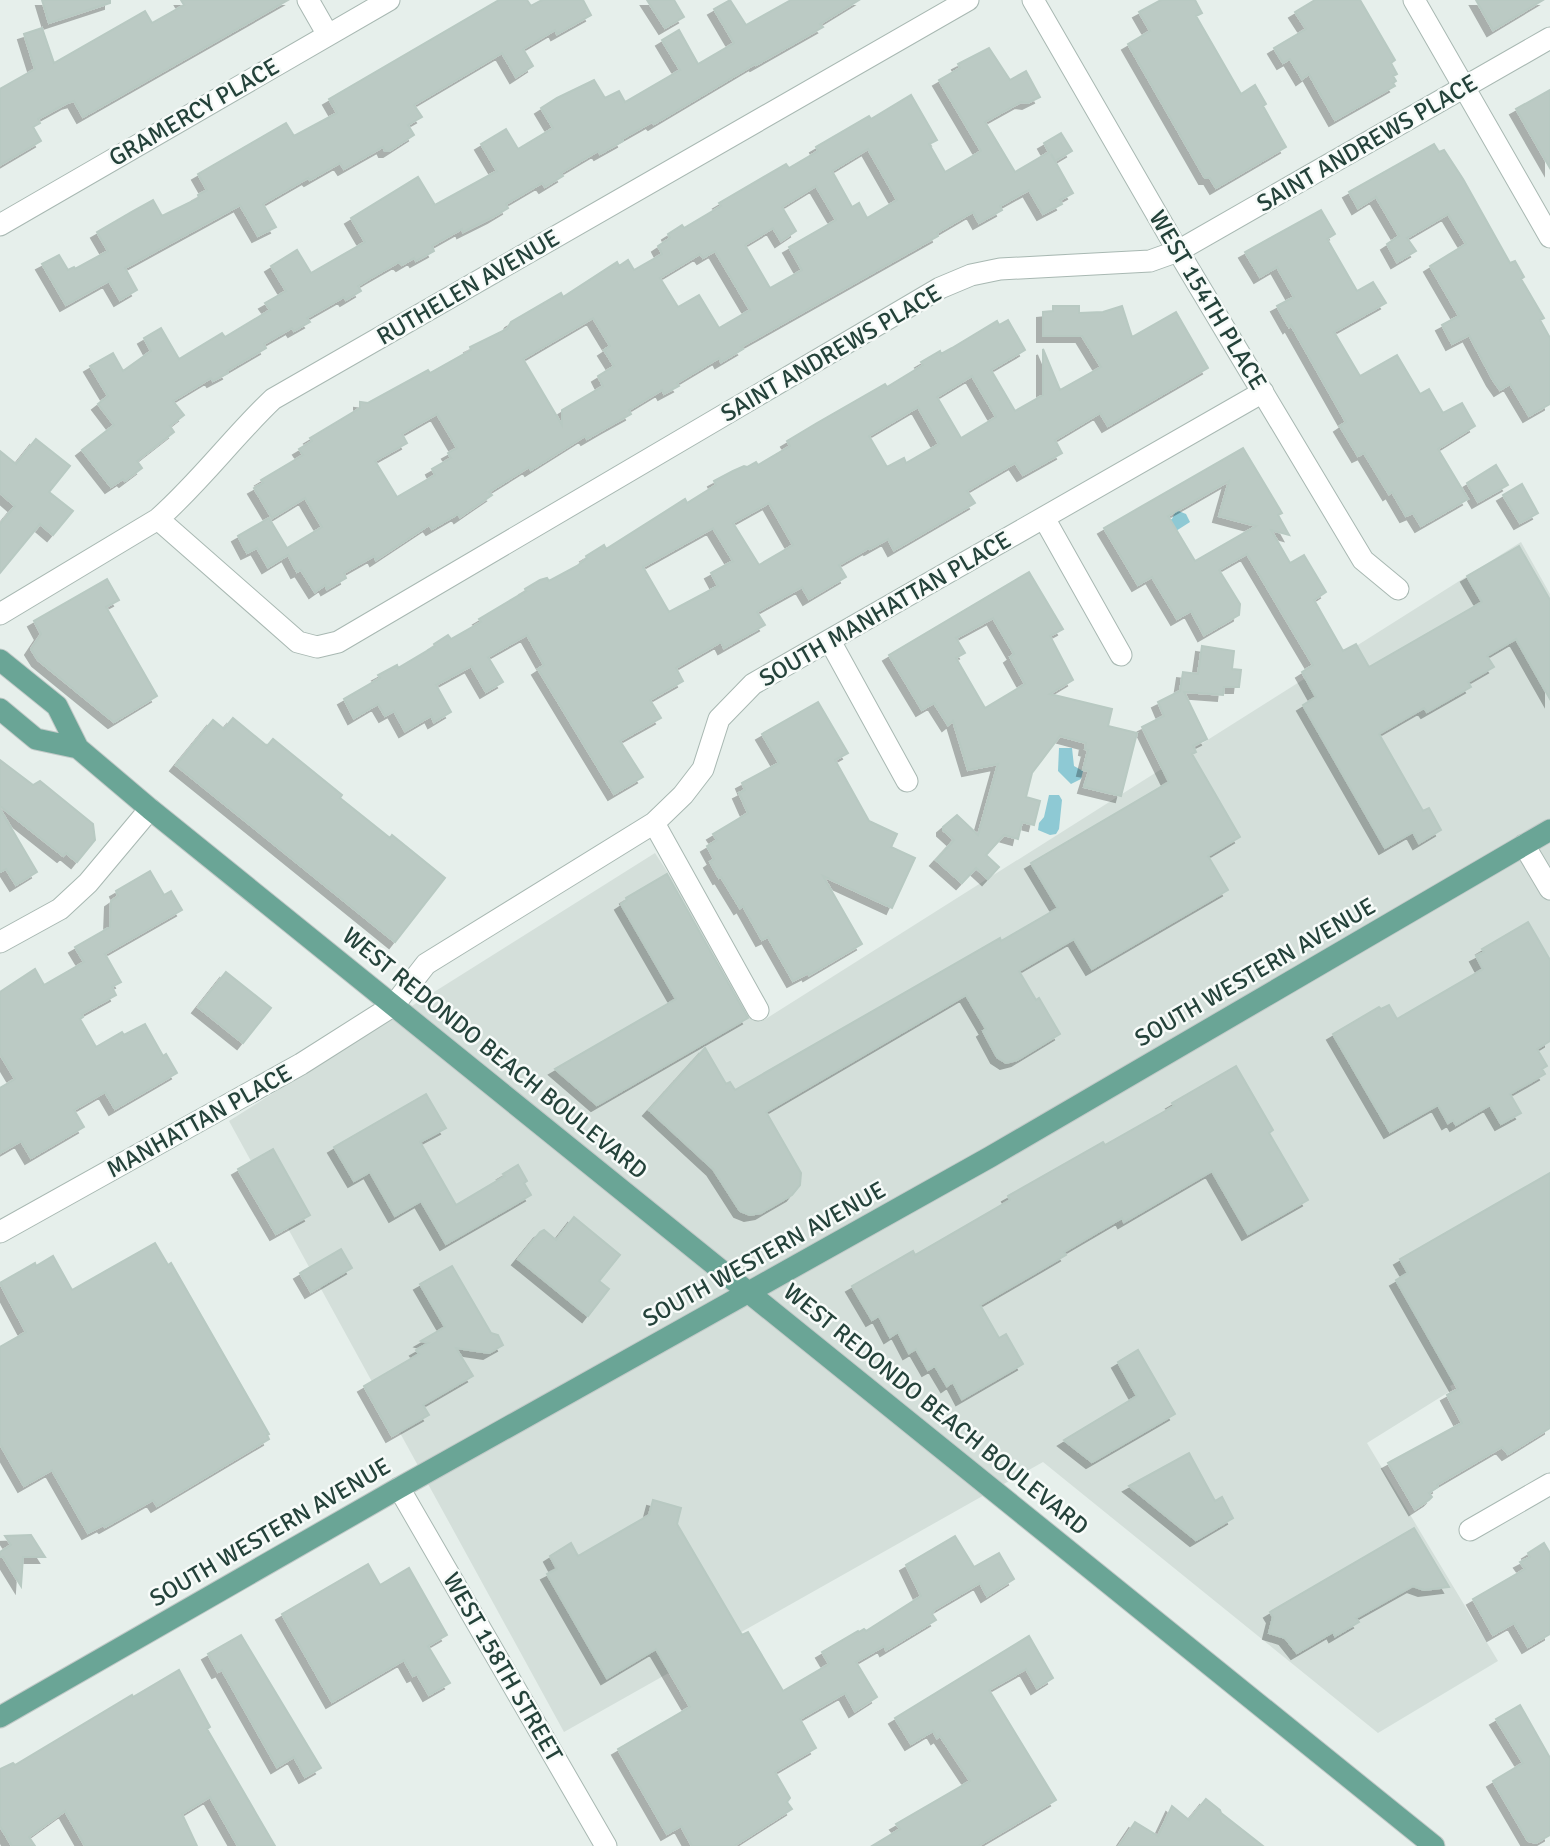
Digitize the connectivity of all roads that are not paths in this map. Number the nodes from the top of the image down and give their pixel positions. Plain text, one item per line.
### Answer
1 (308, 0) edge
2 (389, 0) edge
3 (968, 0) edge
4 (1033, 0) edge
5 (1413, 0) edge
6 (328, 35) junction
7 (1550, 38) edge
8 (1464, 87) junction
9 (0, 225) edge
10 (1550, 237) edge
11 (1178, 251) junction
12 (1263, 391) junction
13 (1044, 518) junction
14 (158, 519) junction
15 (1398, 589) dead end
16 (0, 614) edge
17 (830, 641) junction
18 (1121, 655) dead end
19 (0, 660) edge
20 (0, 709) edge
21 (78, 748) junction
22 (907, 781) dead end
23 (150, 809) junction
24 (654, 823) junction
25 (1550, 830) edge
26 (1524, 845) junction
27 (1550, 889) edge
28 (0, 943) edge
29 (394, 1005) junction
30 (758, 1010) dead end
31 (0, 1232) edge
32 (750, 1293) junction
33 (1550, 1484) edge
34 (399, 1488) junction
35 (1470, 1530) dead end
36 (0, 1717) edge
37 (606, 1846) edge
38 (1434, 1846) edge

1 - 6 street
2 - 6 street, GRAMERCY PLACE
3 - 14 street, RUTHELEN AVENUE
4 - 11 street, WEST 154TH PLACE
5 - 8 street
6 - 9 street, GRAMERCY PLACE
7 - 8 street, SAINT ANDREWS PLACE
8 - 10 street
8 - 11 street, SAINT ANDREWS PLACE
11 - 12 street, WEST 154TH PLACE
11 - 14 street, SAINT ANDREWS PLACE
12 - 13 street, SOUTH MANHATTAN PLACE
12 - 15 street, WEST 154TH PLACE
13 - 17 street, SOUTH MANHATTAN PLACE
13 - 18 street
14 - 16 street, RUTHELEN AVENUE
17 - 22 street
17 - 24 street, SOUTH MANHATTAN PLACE
19 - 21 main road, WEST REDONDO BEACH BOULEVARD
20 - 21 main road, WEST REDONDO BEACH BOULEVARD
21 - 23 main road, WEST REDONDO BEACH BOULEVARD
23 - 28 street
23 - 29 main road, WEST REDONDO BEACH BOULEVARD
24 - 29 street, SOUTH MANHATTAN PLACE
24 - 30 street
25 - 26 main road, SOUTH WESTERN AVENUE
26 - 27 street
26 - 32 main road, SOUTH WESTERN AVENUE
29 - 31 street, MANHATTAN PLACE
29 - 32 main road, WEST REDONDO BEACH BOULEVARD
32 - 34 main road, SOUTH WESTERN AVENUE
32 - 38 main road, WEST REDONDO BEACH BOULEVARD
33 - 35 street
34 - 36 main road, SOUTH WESTERN AVENUE
34 - 37 street, WEST 158TH STREET

